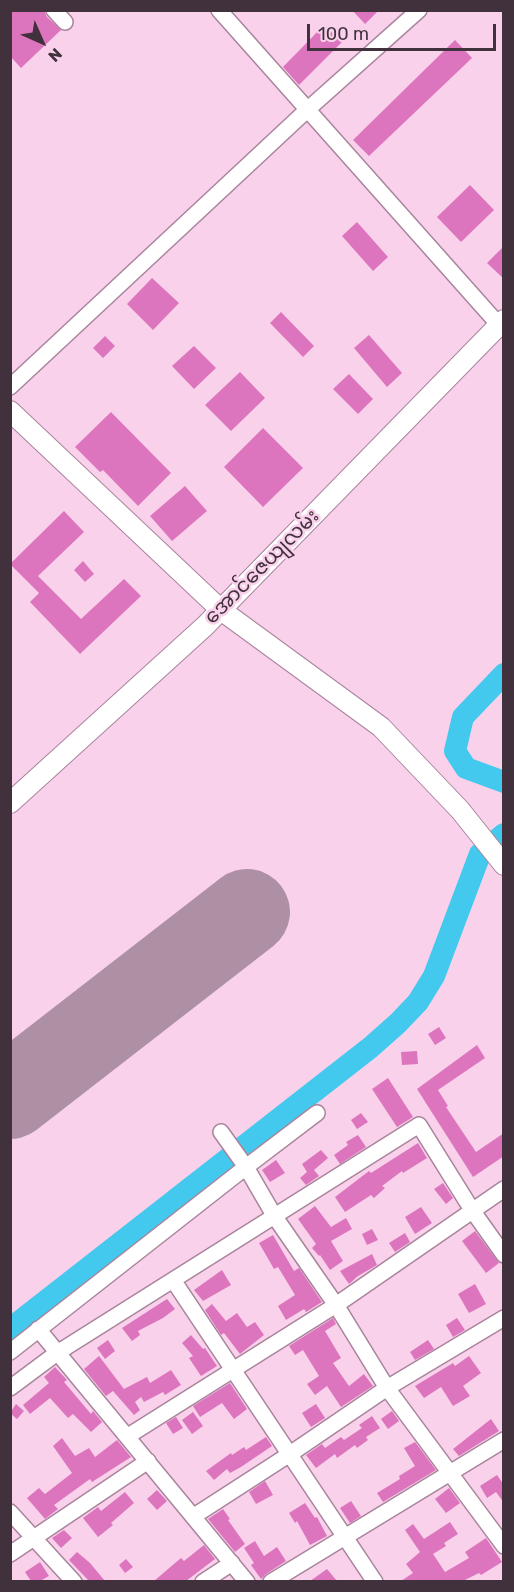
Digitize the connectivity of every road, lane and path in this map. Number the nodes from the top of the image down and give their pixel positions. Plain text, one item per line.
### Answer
1 (219, 10) edge
2 (419, 10) edge
3 (307, 110) junction
4 (501, 323) edge
5 (10, 387) edge
6 (10, 411) edge
7 (220, 610) junction
8 (10, 803) edge
9 (504, 865) edge
10 (317, 1113) dead end
11 (221, 1132) dead end
12 (246, 1167) junction
13 (504, 1189) edge
14 (472, 1210) junction
15 (275, 1217) junction
16 (504, 1255) edge
17 (173, 1280) junction
18 (336, 1305) junction
19 (504, 1318) edge
20 (39, 1329) junction
21 (10, 1352) edge
22 (57, 1353) junction
23 (234, 1370) junction
24 (10, 1388) edge
25 (387, 1388) junction
26 (128, 1436) junction
27 (504, 1440) edge
28 (290, 1454) junction
29 (148, 1461) junction
30 (449, 1474) junction
31 (10, 1512) edge
32 (194, 1516) junction
33 (344, 1537) junction
34 (33, 1538) junction
35 (504, 1546) edge
36 (10, 1554) edge
37 (232, 1563) junction
38 (74, 1581) edge
39 (203, 1581) edge
40 (248, 1581) edge
41 (271, 1581) edge
42 (375, 1581) edge

1 - 3 street
2 - 3 street
3 - 4 street
3 - 5 street
4 - 7 street, အောင်ဇေယျလမ်း
6 - 7 street
7 - 8 street, အောင်ဇေယျလမ်း
7 - 9 street
10 - 12 street
11 - 12 street
12 - 15 street
12 - 20 street
13 - 14 street
14 - 15 street
14 - 16 street
14 - 18 street
15 - 17 street
15 - 18 street
17 - 22 street
17 - 23 street
18 - 23 street
18 - 25 street
19 - 25 street
20 - 21 street
20 - 22 street
22 - 24 street
22 - 26 street
23 - 26 street
23 - 28 street
25 - 28 street
25 - 30 street
26 - 29 street
27 - 30 street
28 - 32 street
28 - 33 street
29 - 32 street
29 - 34 street
30 - 33 street
30 - 35 street
31 - 34 street
32 - 37 street
33 - 41 street
33 - 42 street
34 - 36 street
34 - 38 street
37 - 39 street
37 - 40 street

